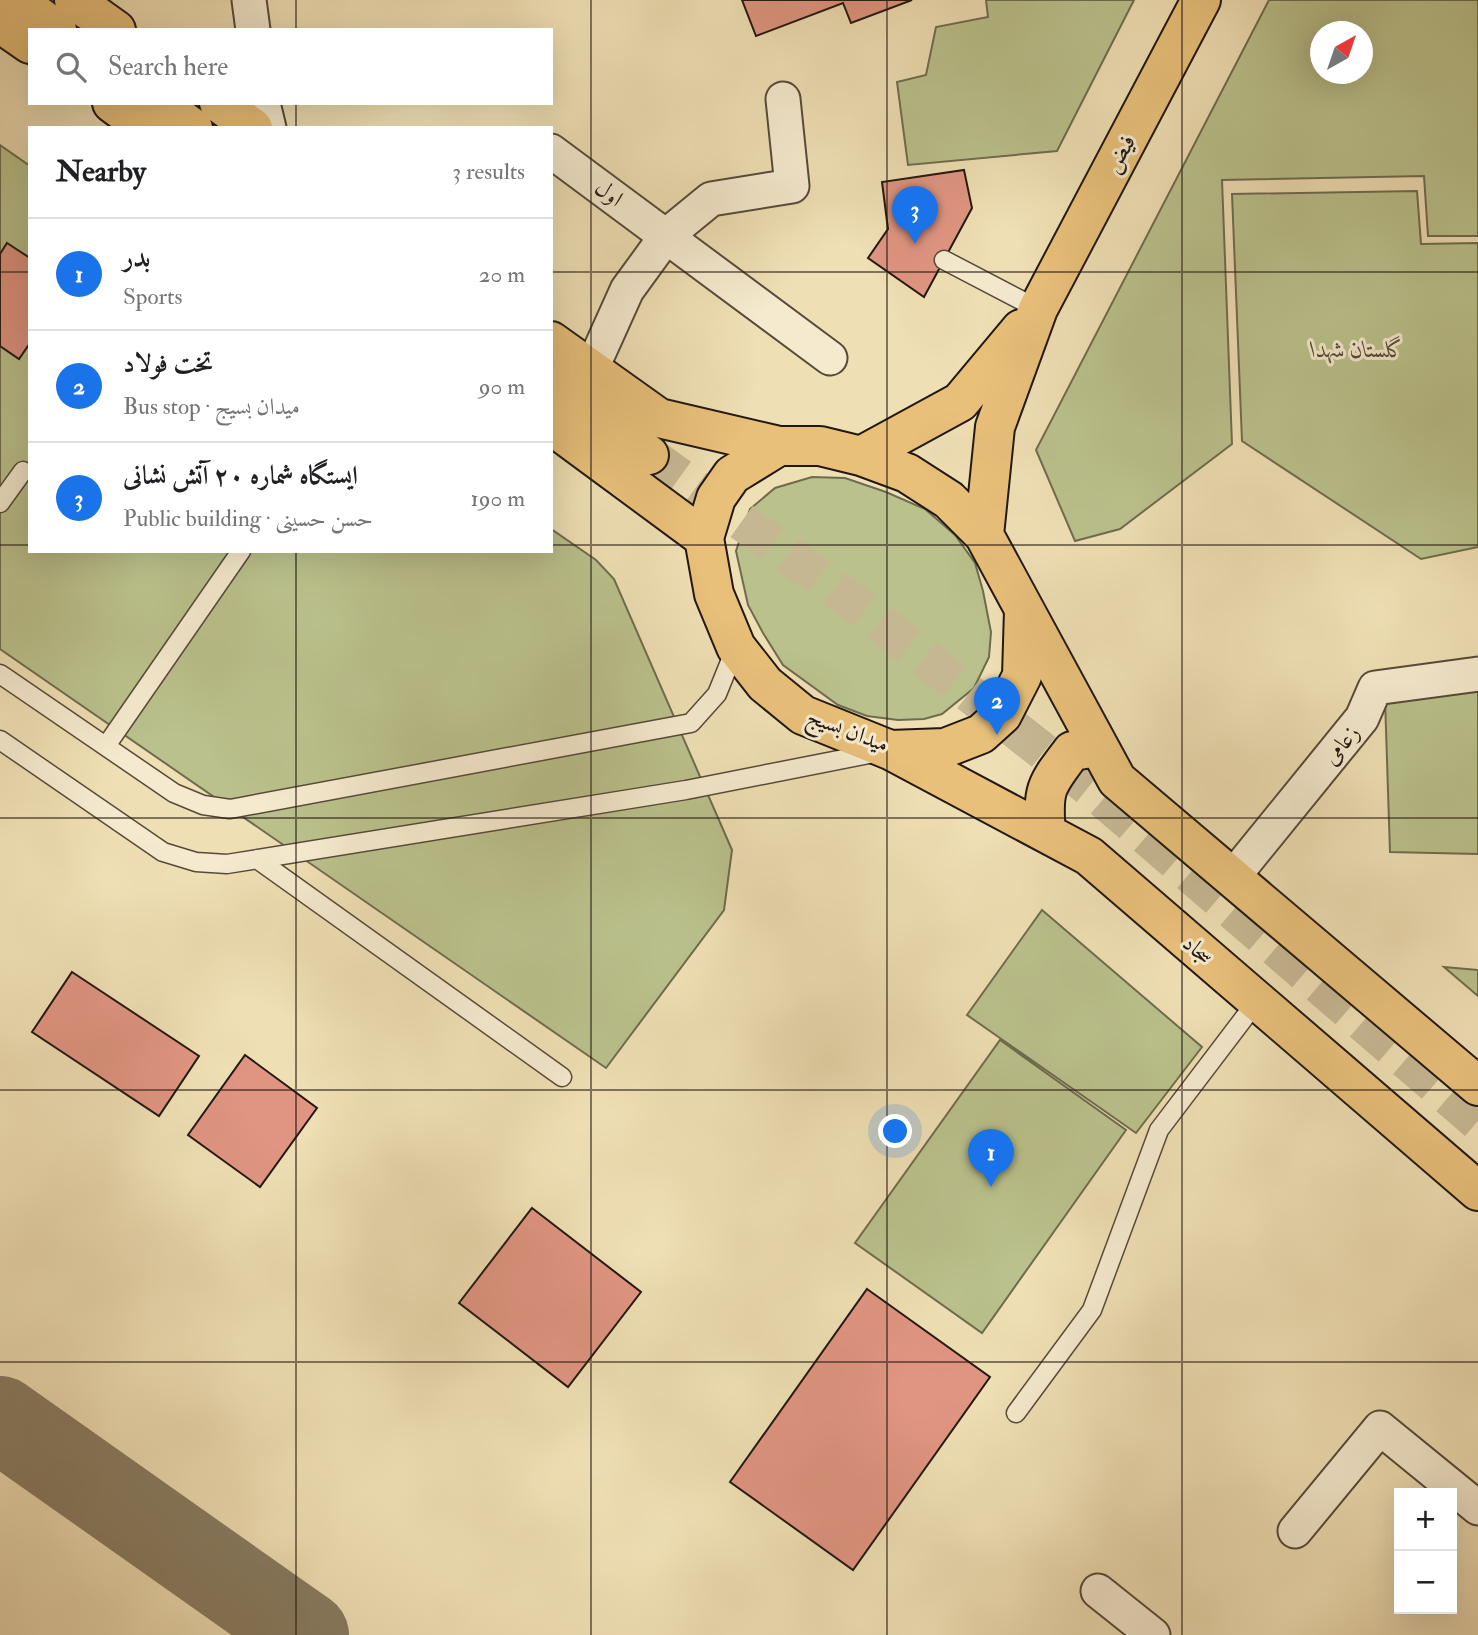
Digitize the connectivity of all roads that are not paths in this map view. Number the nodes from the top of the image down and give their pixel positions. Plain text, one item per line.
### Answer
1 (16, 0) edge
2 (74, 0) edge
3 (249, 0) edge
4 (1201, 0) edge
5 (0, 23) edge
6 (54, 28) edge
7 (113, 28) edge
8 (253, 28) edge
9 (28, 43) edge
10 (783, 99) dead end
11 (115, 105) edge
12 (162, 105) edge
13 (222, 105) edge
14 (263, 105) edge
15 (143, 126) edge
16 (190, 126) edge
17 (250, 126) edge
18 (269, 126) edge
19 (553, 152) edge
20 (667, 235) junction
21 (944, 260) dead end
22 (1038, 309) junction
23 (553, 342) edge
24 (830, 358) dead end
25 (591, 370) junction
26 (553, 386) edge
27 (553, 426) edge
28 (779, 446) junction
29 (649, 455) tunnel mouth
30 (861, 456) junction
31 (23, 471) dead end
32 (0, 503) edge
33 (985, 534) junction
34 (704, 538) junction
35 (240, 553) edge
36 (1024, 610) junction
37 (736, 646) junction
38 (0, 674) edge
39 (1478, 674) edge
40 (0, 740) edge
41 (106, 746) junction
42 (1098, 747) junction
43 (890, 750) junction
44 (1046, 832) junction
45 (257, 859) junction
46 (1232, 878) junction
47 (1258, 1001) junction
48 (562, 1077) dead end
49 (1478, 1086) edge
50 (1478, 1191) edge
51 (1016, 1413) dead end
52 (1478, 1507) edge
53 (1295, 1531) dead end
54 (1098, 1591) dead end
55 (1153, 1635) edge

1 - 6 main road
2 - 7 main road
3 - 8 street
4 - 22 main road, فیض
5 - 9 main road
10 - 20 street
11 - 15 main road
12 - 16 main road
13 - 17 main road
14 - 18 street
19 - 20 street, اول
20 - 24 street, اول
20 - 25 street
21 - 22 lane
22 - 30 main road
22 - 33 main road
23 - 25 main road
25 - 28 main road
26 - 29 main road
27 - 34 main road
28 - 30 main road, میدان بسیج
28 - 34 main road, میدان بسیج
30 - 33 main road, میدان بسیج
31 - 32 lane
33 - 36 main road, میدان بسیج
34 - 37 main road, میدان بسیج
35 - 41 lane
36 - 42 main road
36 - 43 main road, میدان بسیج
37 - 41 lane
37 - 43 main road, میدان بسیج
38 - 41 lane
39 - 46 street, زعامی
40 - 45 lane
42 - 44 main road
42 - 46 main road
43 - 44 main road, سجاد
43 - 45 lane
44 - 47 main road, سجاد
45 - 48 lane
46 - 49 main road
47 - 50 main road, سجاد
47 - 51 lane
52 - 53 street
54 - 55 street

